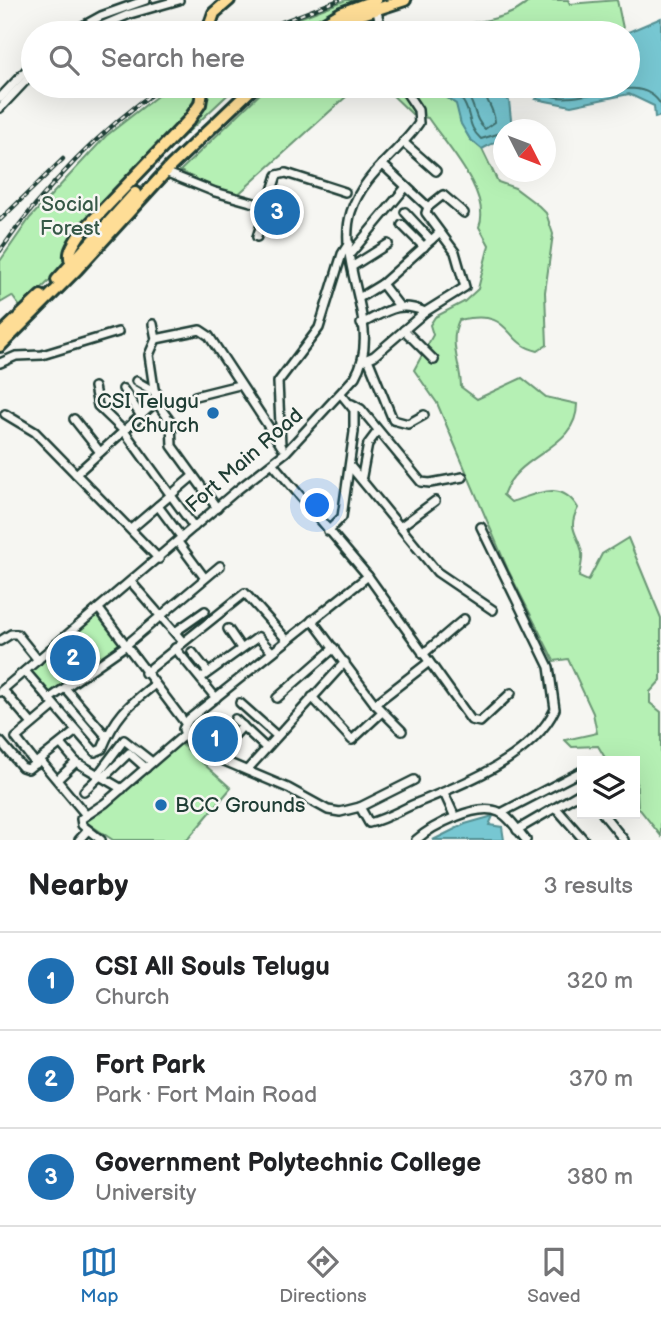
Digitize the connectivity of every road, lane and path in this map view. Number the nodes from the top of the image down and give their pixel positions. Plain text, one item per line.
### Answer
1 (179, 0) edge
2 (229, 0) edge
3 (405, 0) edge
4 (375, 2) edge
5 (145, 3) edge
6 (92, 21) edge
7 (109, 21) edge
8 (211, 21) edge
9 (328, 21) edge
10 (341, 21) edge
11 (379, 21) edge
12 (21, 76) edge
13 (21, 82) edge
14 (3, 95) edge
15 (201, 98) edge
16 (233, 98) edge
17 (243, 98) edge
18 (409, 98) edge
19 (0, 108) edge
20 (403, 142) junction
21 (382, 164) junction
22 (436, 171) dead end
23 (165, 172) junction
24 (406, 187) junction
25 (345, 192) dead end
26 (265, 206) junction
27 (428, 207) junction
28 (405, 212) dead end
29 (464, 213) dead end
30 (402, 225) dead end
31 (439, 233) junction
32 (257, 236) dead end
33 (431, 240) junction
34 (349, 243) junction
35 (388, 244) dead end
36 (424, 247) junction
37 (351, 253) junction
38 (353, 266) junction
39 (75, 267) junction
40 (382, 284) junction
41 (359, 298) junction
42 (399, 306) junction
43 (425, 312) junction
44 (153, 324) dead end
45 (361, 324) junction
46 (404, 330) junction
47 (118, 332) dead end
48 (0, 335) edge
49 (156, 339) junction
50 (0, 346) edge
51 (434, 359) dead end
52 (365, 360) junction
53 (0, 363) edge
54 (136, 381) dead end
55 (239, 385) junction
56 (94, 387) dead end
57 (123, 389) dead end
58 (157, 393) junction
59 (341, 394) junction
60 (195, 396) dead end
61 (156, 402) junction
62 (352, 404) junction
63 (5, 414) dead end
64 (424, 415) dead end
65 (141, 416) junction
66 (74, 419) dead end
67 (124, 431) junction
68 (377, 432) junction
69 (284, 448) junction
70 (100, 452) junction
71 (273, 464) junction
72 (350, 466) junction
73 (76, 474) junction
74 (193, 476) junction
75 (362, 476) junction
76 (463, 477) dead end
77 (171, 495) junction
78 (435, 501) dead end
79 (158, 506) junction
80 (217, 508) junction
81 (194, 527) junction
82 (400, 527) junction
83 (481, 527) dead end
84 (131, 529) junction
85 (328, 531) junction
86 (180, 540) junction
87 (159, 559) junction
88 (220, 566) dead end
89 (368, 576) junction
90 (204, 577) junction
91 (131, 582) junction
92 (99, 608) junction
93 (493, 610) dead end
94 (205, 611) dead end
95 (161, 616) junction
96 (464, 619) dead end
97 (312, 620) junction
98 (228, 629) dead end
99 (175, 632) junction
100 (287, 640) junction
101 (0, 641) edge
102 (183, 642) junction
103 (125, 646) junction
104 (175, 648) junction
105 (241, 648) junction
106 (334, 649) junction
107 (192, 652) dead end
108 (272, 652) junction
109 (423, 654) junction
110 (38, 660) junction
111 (345, 662) junction
112 (429, 662) junction
113 (25, 671) junction
114 (208, 672) junction
115 (145, 673) junction
116 (201, 678) junction
117 (154, 685) junction
118 (65, 688) junction
119 (2, 691) edge
120 (511, 693) dead end
121 (312, 697) junction
122 (216, 698) junction
123 (277, 698) dead end
124 (52, 703) junction
125 (240, 703) dead end
126 (375, 704) junction
127 (382, 712) junction
128 (235, 719) dead end
129 (185, 723) junction
130 (32, 724) junction
131 (243, 726) junction
132 (76, 731) junction
133 (402, 731) dead end
134 (184, 735) junction
135 (277, 736) junction
136 (107, 737) junction
137 (0, 741) edge
138 (61, 744) junction
139 (265, 748) junction
140 (215, 757) junction
141 (39, 762) junction
142 (76, 762) junction
143 (149, 765) junction
144 (247, 770) junction
145 (577, 774) edge
146 (101, 775) junction
147 (58, 779) junction
148 (414, 780) dead end
149 (122, 789) junction
150 (84, 792) dead end
151 (444, 793) junction
152 (577, 795) edge
153 (360, 807) junction
154 (556, 808) junction
155 (501, 813) junction
156 (86, 815) junction
157 (455, 817) junction
158 (607, 819) edge
159 (88, 830) junction
160 (517, 830) junction
161 (79, 840) edge
162 (101, 840) edge
163 (416, 840) edge
164 (526, 840) edge
165 (584, 840) edge
166 (624, 840) edge

1 - 5 street
2 - 8 highway
3 - 4 highway
4 - 9 highway
4 - 10 highway
4 - 11 street
5 - 6 street
5 - 7 street
12 - 14 street
13 - 14 street
14 - 19 street
15 - 39 highway
16 - 39 highway
17 - 23 highway
18 - 20 street
20 - 21 street
20 - 22 street
21 - 24 street
21 - 34 street
23 - 26 street
23 - 39 highway
24 - 27 street
24 - 37 street
25 - 26 street
26 - 32 street
27 - 29 street
27 - 31 street
28 - 33 street
30 - 36 street
31 - 33 street
31 - 43 street, Fort Main Road
33 - 36 street
34 - 37 street
34 - 69 street
35 - 38 street
36 - 40 street
37 - 38 street
38 - 41 street
39 - 48 highway
39 - 50 highway
40 - 41 street
40 - 42 street
41 - 45 street
42 - 43 street
42 - 45 street
43 - 46 street, Fort Main Road
44 - 49 street
45 - 52 street
46 - 51 street
46 - 52 street, Fort Main Road
47 - 53 street
49 - 55 street
49 - 58 street
52 - 59 street, Fort Main Road
52 - 64 street
54 - 58 street
55 - 60 street
55 - 69 street
56 - 67 street
57 - 65 street
58 - 61 street
59 - 62 street
59 - 69 street, Fort Main Road
61 - 65 street
61 - 74 street
62 - 68 street
62 - 72 street
63 - 73 street
65 - 67 street
66 - 70 street
67 - 70 street
67 - 77 street
68 - 75 street
68 - 76 street
69 - 71 street, Fort Main Road
70 - 73 street
71 - 80 street, Fort Main Road
71 - 85 street
72 - 75 street
72 - 85 street
73 - 84 street
74 - 77 street
74 - 80 street
75 - 82 street
77 - 79 street
77 - 81 street
78 - 82 street
79 - 84 street
79 - 86 street
80 - 81 street, Fort Main Road
81 - 86 street, Fort Main Road
82 - 93 street
83 - 151 street
84 - 87 street
85 - 89 street
86 - 87 street, Fort Main Road
86 - 90 street
87 - 91 street, Fort Main Road
88 - 90 street
89 - 97 street
89 - 109 street
90 - 95 street
91 - 92 street, Fort Main Road
91 - 95 street
92 - 103 street
92 - 110 street, Fort Main Road
94 - 99 street
95 - 99 street
95 - 103 street
96 - 109 street
97 - 100 street
97 - 106 street
98 - 105 street
99 - 102 street
100 - 102 street
100 - 108 street
101 - 110 street
102 - 104 street
103 - 115 street
103 - 118 street
104 - 115 street
104 - 116 street
105 - 108 street
105 - 114 street
106 - 111 street
106 - 123 street
107 - 114 street
108 - 122 street
109 - 112 street
110 - 113 street, Fort Main Road
111 - 121 street
111 - 126 street
112 - 120 street
112 - 126 street
113 - 119 street, Fort Main Road
113 - 124 street
114 - 116 street
115 - 117 street
116 - 122 street
117 - 129 street
117 - 136 street
118 - 124 street
118 - 136 street
119 - 130 street
121 - 127 street
121 - 135 street
122 - 129 street
124 - 130 street
124 - 132 street
125 - 135 street
126 - 127 street
127 - 133 street
128 - 131 street
129 - 134 street
130 - 141 street
131 - 139 street
131 - 140 street
132 - 136 street
132 - 138 street
134 - 140 street
134 - 143 street
135 - 139 street
137 - 141 street
138 - 141 street
138 - 142 street
139 - 144 street
140 - 144 street
141 - 147 street
142 - 146 street
142 - 147 street
143 - 146 street
143 - 146 street
143 - 149 street
144 - 153 street
145 - 155 street
146 - 149 street
146 - 150 street
147 - 156 street
148 - 153 street
149 - 156 street
151 - 153 street
151 - 157 street
152 - 154 street
154 - 160 street
154 - 165 street
155 - 157 street
155 - 160 street
156 - 159 street
157 - 163 street
158 - 166 street
159 - 161 street
159 - 162 street
160 - 164 street

